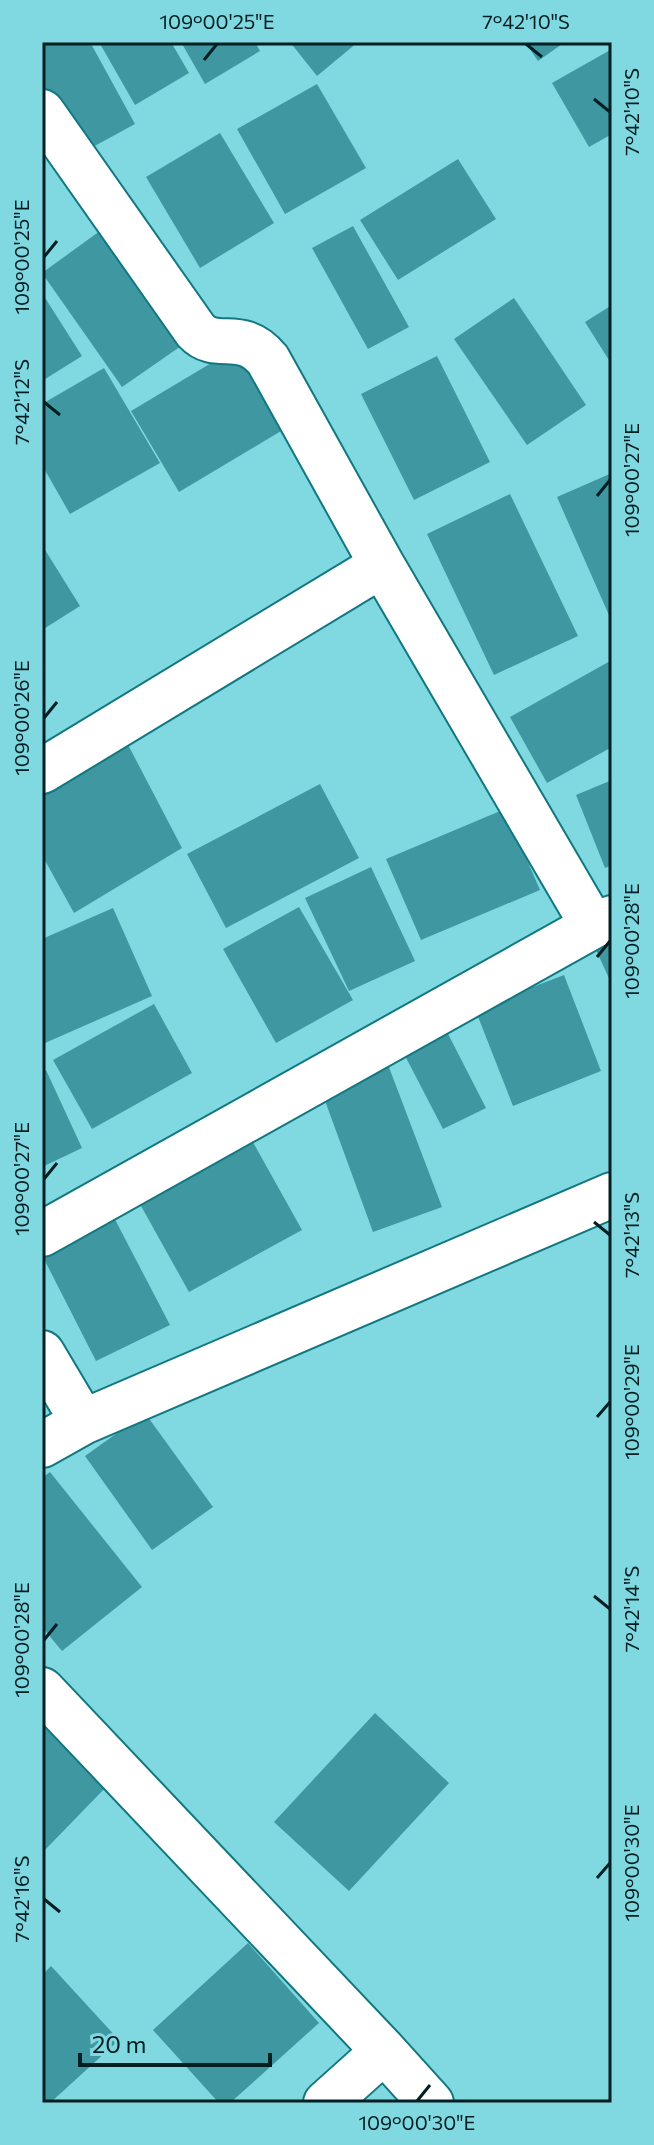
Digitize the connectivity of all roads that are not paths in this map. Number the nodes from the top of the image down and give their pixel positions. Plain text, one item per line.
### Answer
1 (42, 112) edge
2 (382, 565) junction
3 (42, 771) edge
4 (602, 922) edge
5 (612, 1195) edge
6 (42, 1234) edge
7 (42, 1353) edge
8 (83, 1422) junction
9 (42, 1445) edge
10 (42, 1690) edge
11 (384, 2051) junction
12 (326, 2103) edge
13 (431, 2103) edge

1 - 2 street
2 - 3 street
2 - 4 street
4 - 6 street
5 - 8 street
7 - 8 street
8 - 9 street
10 - 11 street
11 - 12 street
11 - 13 street

